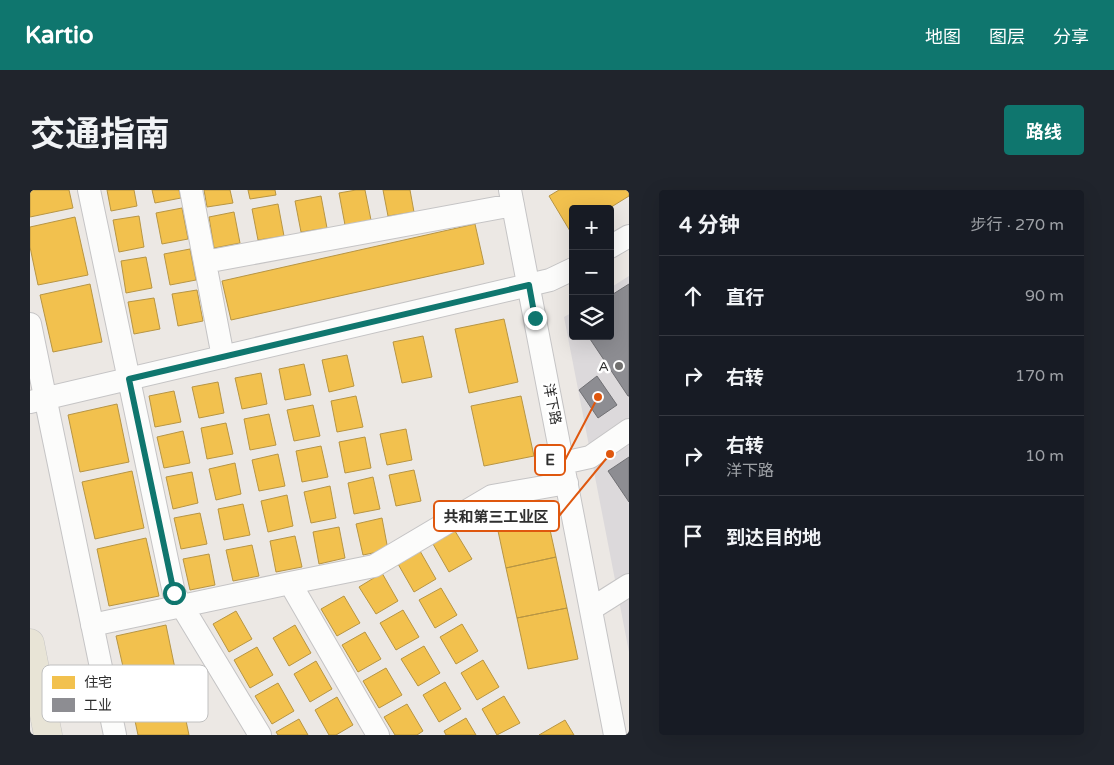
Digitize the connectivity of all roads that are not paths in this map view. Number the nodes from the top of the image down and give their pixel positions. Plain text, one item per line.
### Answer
1 (89, 190) edge
2 (191, 190) edge
3 (512, 198) edge
4 (629, 236) edge
5 (614, 245) edge
6 (205, 262) junction
7 (569, 271) edge
8 (529, 285) junction
9 (30, 324) edge
10 (223, 357) junction
11 (129, 379) junction
12 (38, 400) edge
13 (629, 430) edge
14 (565, 473) junction
15 (290, 583) junction
16 (629, 585) edge
17 (182, 606) junction
18 (591, 609) junction
19 (92, 625) junction
20 (30, 643) edge
21 (100, 665) edge
22 (42, 704) edge
23 (45, 722) edge
24 (111, 722) edge
25 (48, 735) edge
26 (114, 735) edge
27 (260, 735) edge
28 (378, 735) edge
29 (615, 735) edge

1 - 11 street
2 - 6 street
3 - 6 street
3 - 8 street, 洋下路
4 - 5 street
6 - 10 street
7 - 8 street
8 - 10 street
8 - 14 street, 洋下路
9 - 12 street
10 - 11 street
11 - 12 street
11 - 17 street
12 - 19 street
13 - 14 street
14 - 15 street
14 - 18 street, 洋下路
15 - 17 street
15 - 28 street
16 - 18 street
17 - 19 street
17 - 27 street
18 - 29 street, 洋下路
19 - 21 street
20 - 22 main road
23 - 25 main road
24 - 26 street

